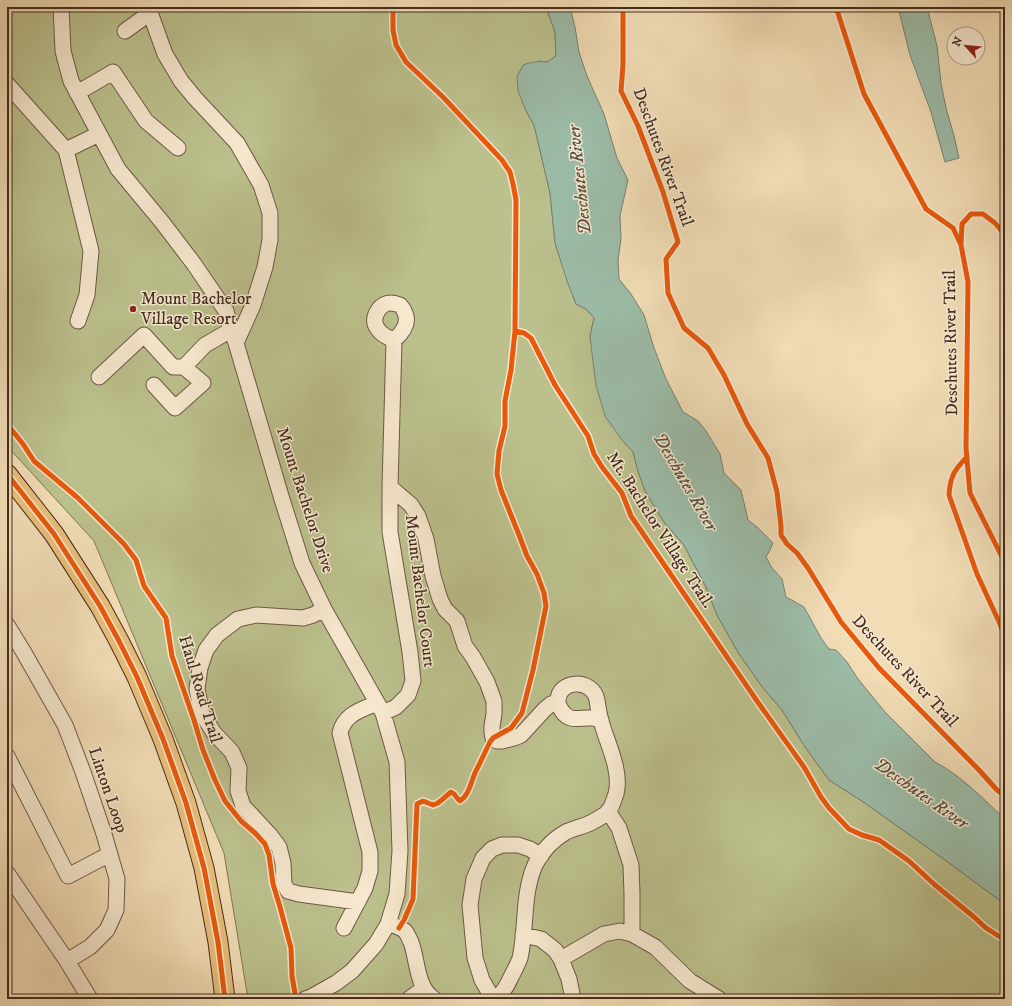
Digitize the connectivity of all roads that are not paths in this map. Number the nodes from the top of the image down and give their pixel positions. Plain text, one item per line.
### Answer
1 (61, 7) edge
2 (149, 10) edge
3 (125, 31) dead end
4 (7, 84) edge
5 (77, 93) junction
6 (99, 134) junction
7 (178, 148) dead end
8 (66, 150) junction
9 (78, 321) dead end
10 (233, 337) junction
11 (394, 340) dead end
12 (184, 367) junction
13 (99, 377) dead end
14 (154, 386) dead end
15 (7, 474) edge
16 (390, 487) junction
17 (324, 609) junction
18 (7, 625) edge
19 (558, 703) junction
20 (380, 708) junction
21 (601, 720) junction
22 (7, 756) edge
23 (608, 811) junction
24 (110, 854) junction
25 (541, 856) junction
26 (7, 874) edge
27 (358, 902) junction
28 (388, 924) junction
29 (344, 928) dead end
30 (632, 934) junction
31 (523, 935) junction
32 (561, 959) junction
33 (67, 961) junction
34 (429, 994) edge
35 (90, 999) edge
36 (225, 999) edge
37 (304, 999) edge
38 (409, 999) edge
39 (494, 999) edge
40 (573, 999) edge
41 (719, 999) edge

1 - 5 street, Mount Bachelor Drive
2 - 3 street
2 - 10 street
4 - 8 street
5 - 6 street, Mount Bachelor Drive
5 - 7 street
6 - 8 street
6 - 10 street, Mount Bachelor Drive
8 - 9 street
10 - 12 street
10 - 17 street, Mount Bachelor Drive
11 - 16 street, Mount Bachelor Court
12 - 13 street
12 - 14 street
15 - 36 main road
16 - 19 street
16 - 20 street, Mount Bachelor Court
17 - 20 street, Mount Bachelor Drive
17 - 27 street
18 - 24 street, Linton Loop
19 - 21 street
19 - 21 street
20 - 27 street, Mount Bachelor Court
20 - 28 street, Mount Bachelor Drive
21 - 23 street
22 - 24 street
23 - 25 street
23 - 30 street
24 - 33 street, Linton Loop
25 - 31 street
25 - 39 street
26 - 33 street
27 - 29 street, Mount Bachelor Court
28 - 34 street
28 - 37 street, Mount Bachelor Drive
30 - 32 street
30 - 41 street
31 - 32 street
31 - 39 street
32 - 40 street
33 - 35 street
34 - 38 street

